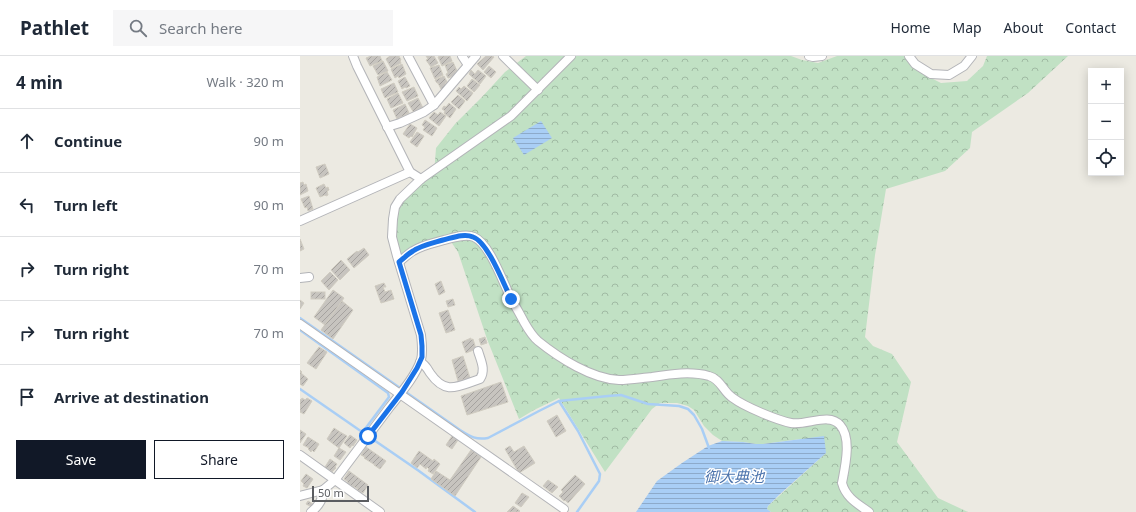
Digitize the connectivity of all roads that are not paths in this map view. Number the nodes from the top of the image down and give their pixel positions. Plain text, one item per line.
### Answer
1 (353, 56) edge
2 (408, 56) edge
3 (462, 56) edge
4 (476, 56) edge
5 (503, 56) edge
6 (571, 56) edge
7 (809, 56) edge
8 (822, 56) edge
9 (909, 56) edge
10 (972, 56) edge
11 (468, 65) junction
12 (538, 90) junction
13 (434, 105) junction
14 (387, 127) junction
15 (410, 172) junction
16 (421, 179) junction
17 (300, 221) edge
18 (399, 262) junction
19 (309, 277) dead end
20 (300, 278) edge
21 (300, 324) edge
22 (478, 351) dead end
23 (420, 362) junction
24 (402, 391) junction
25 (300, 455) edge
26 (335, 480) junction
27 (323, 490) junction
28 (300, 496) edge
29 (564, 509) dead end
30 (311, 512) edge
31 (380, 512) edge
32 (869, 512) edge

1 - 14 street
2 - 13 street
3 - 11 street
4 - 11 street
5 - 12 street
6 - 12 street
7 - 8 street
9 - 10 street
11 - 13 street
12 - 16 street
13 - 14 street
14 - 15 street
15 - 16 street
15 - 17 street
16 - 18 street
18 - 23 street
18 - 32 street
19 - 20 street
21 - 24 street
22 - 23 street
23 - 24 street
24 - 26 street
24 - 29 street
25 - 26 street
26 - 27 street
26 - 31 street
27 - 28 street
27 - 30 street

